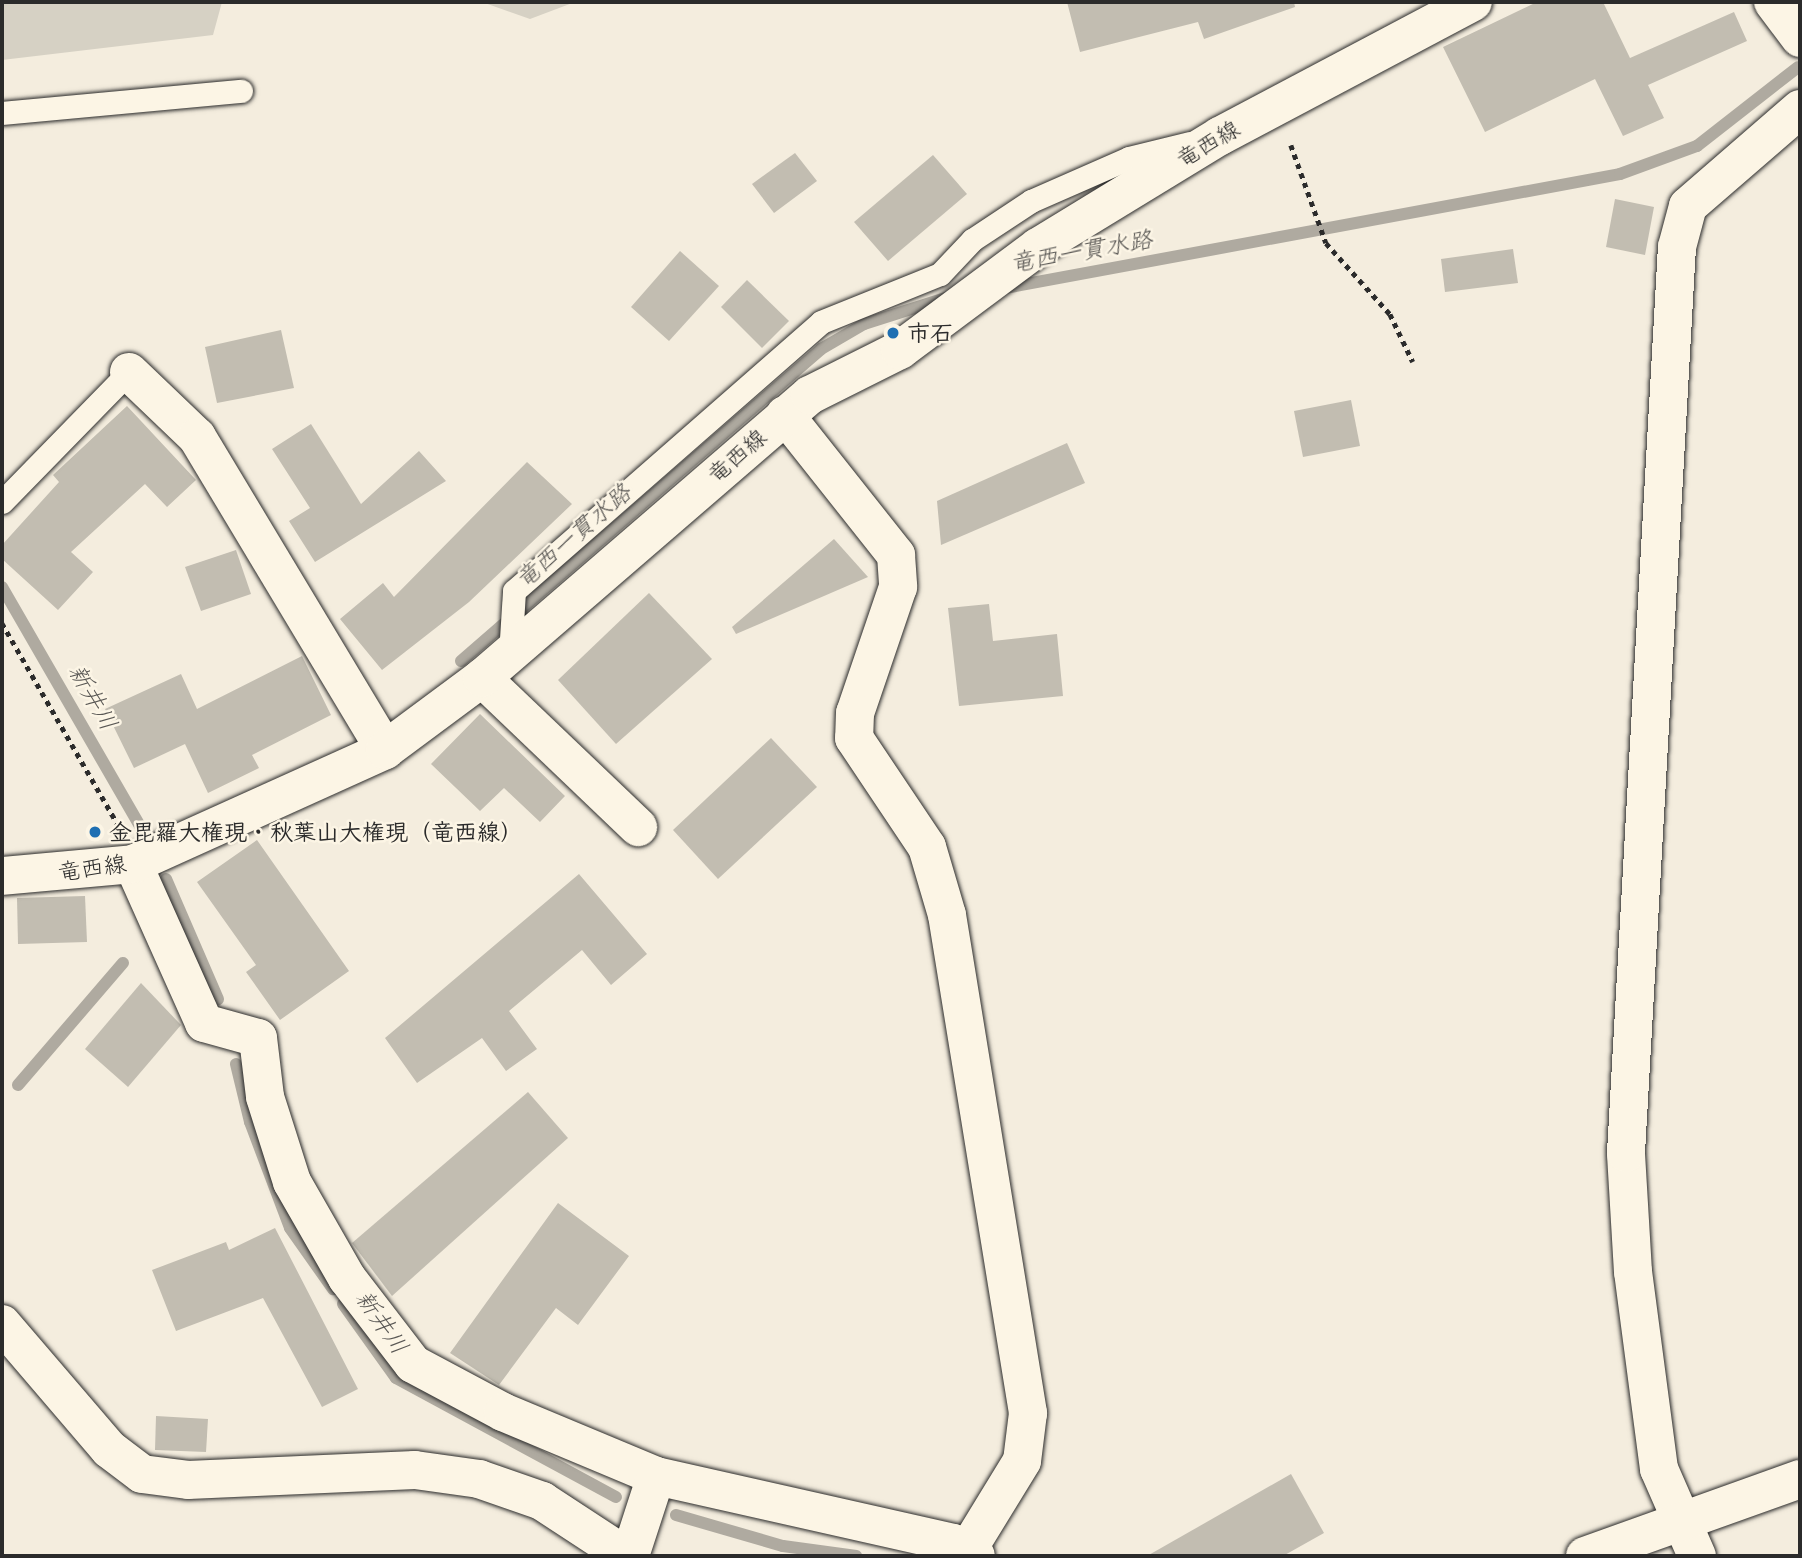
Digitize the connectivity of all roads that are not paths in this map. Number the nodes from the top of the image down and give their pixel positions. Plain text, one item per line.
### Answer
1 (1473, 2) edge
2 (1773, 2) edge
3 (1800, 38) edge
4 (241, 91) dead end
5 (1800, 108) edge
6 (2, 113) edge
7 (1220, 136) junction
8 (129, 372) joint
9 (785, 415) junction
10 (2, 502) edge
11 (501, 658) junction
12 (385, 750) junction
13 (638, 827) dead end
14 (133, 864) junction
15 (2, 876) edge
16 (2, 1324) edge
17 (656, 1476) junction
18 (1800, 1479) edge
19 (1680, 1522) junction
20 (972, 1553) edge
21 (628, 1556) edge
22 (1585, 1556) edge
23 (1697, 1556) edge

1 - 7 street, 竜西線
2 - 3 street
4 - 6 lane
5 - 19 street
7 - 9 street, 竜西線
7 - 11 lane
8 - 10 lane
8 - 12 street
9 - 11 street, 竜西線
9 - 20 street
11 - 12 street, 竜西線
11 - 13 street
12 - 14 street, 竜西線
14 - 15 street, 竜西線
14 - 17 street
16 - 21 street
17 - 20 street
17 - 21 street
18 - 19 street
19 - 22 street
19 - 23 street

